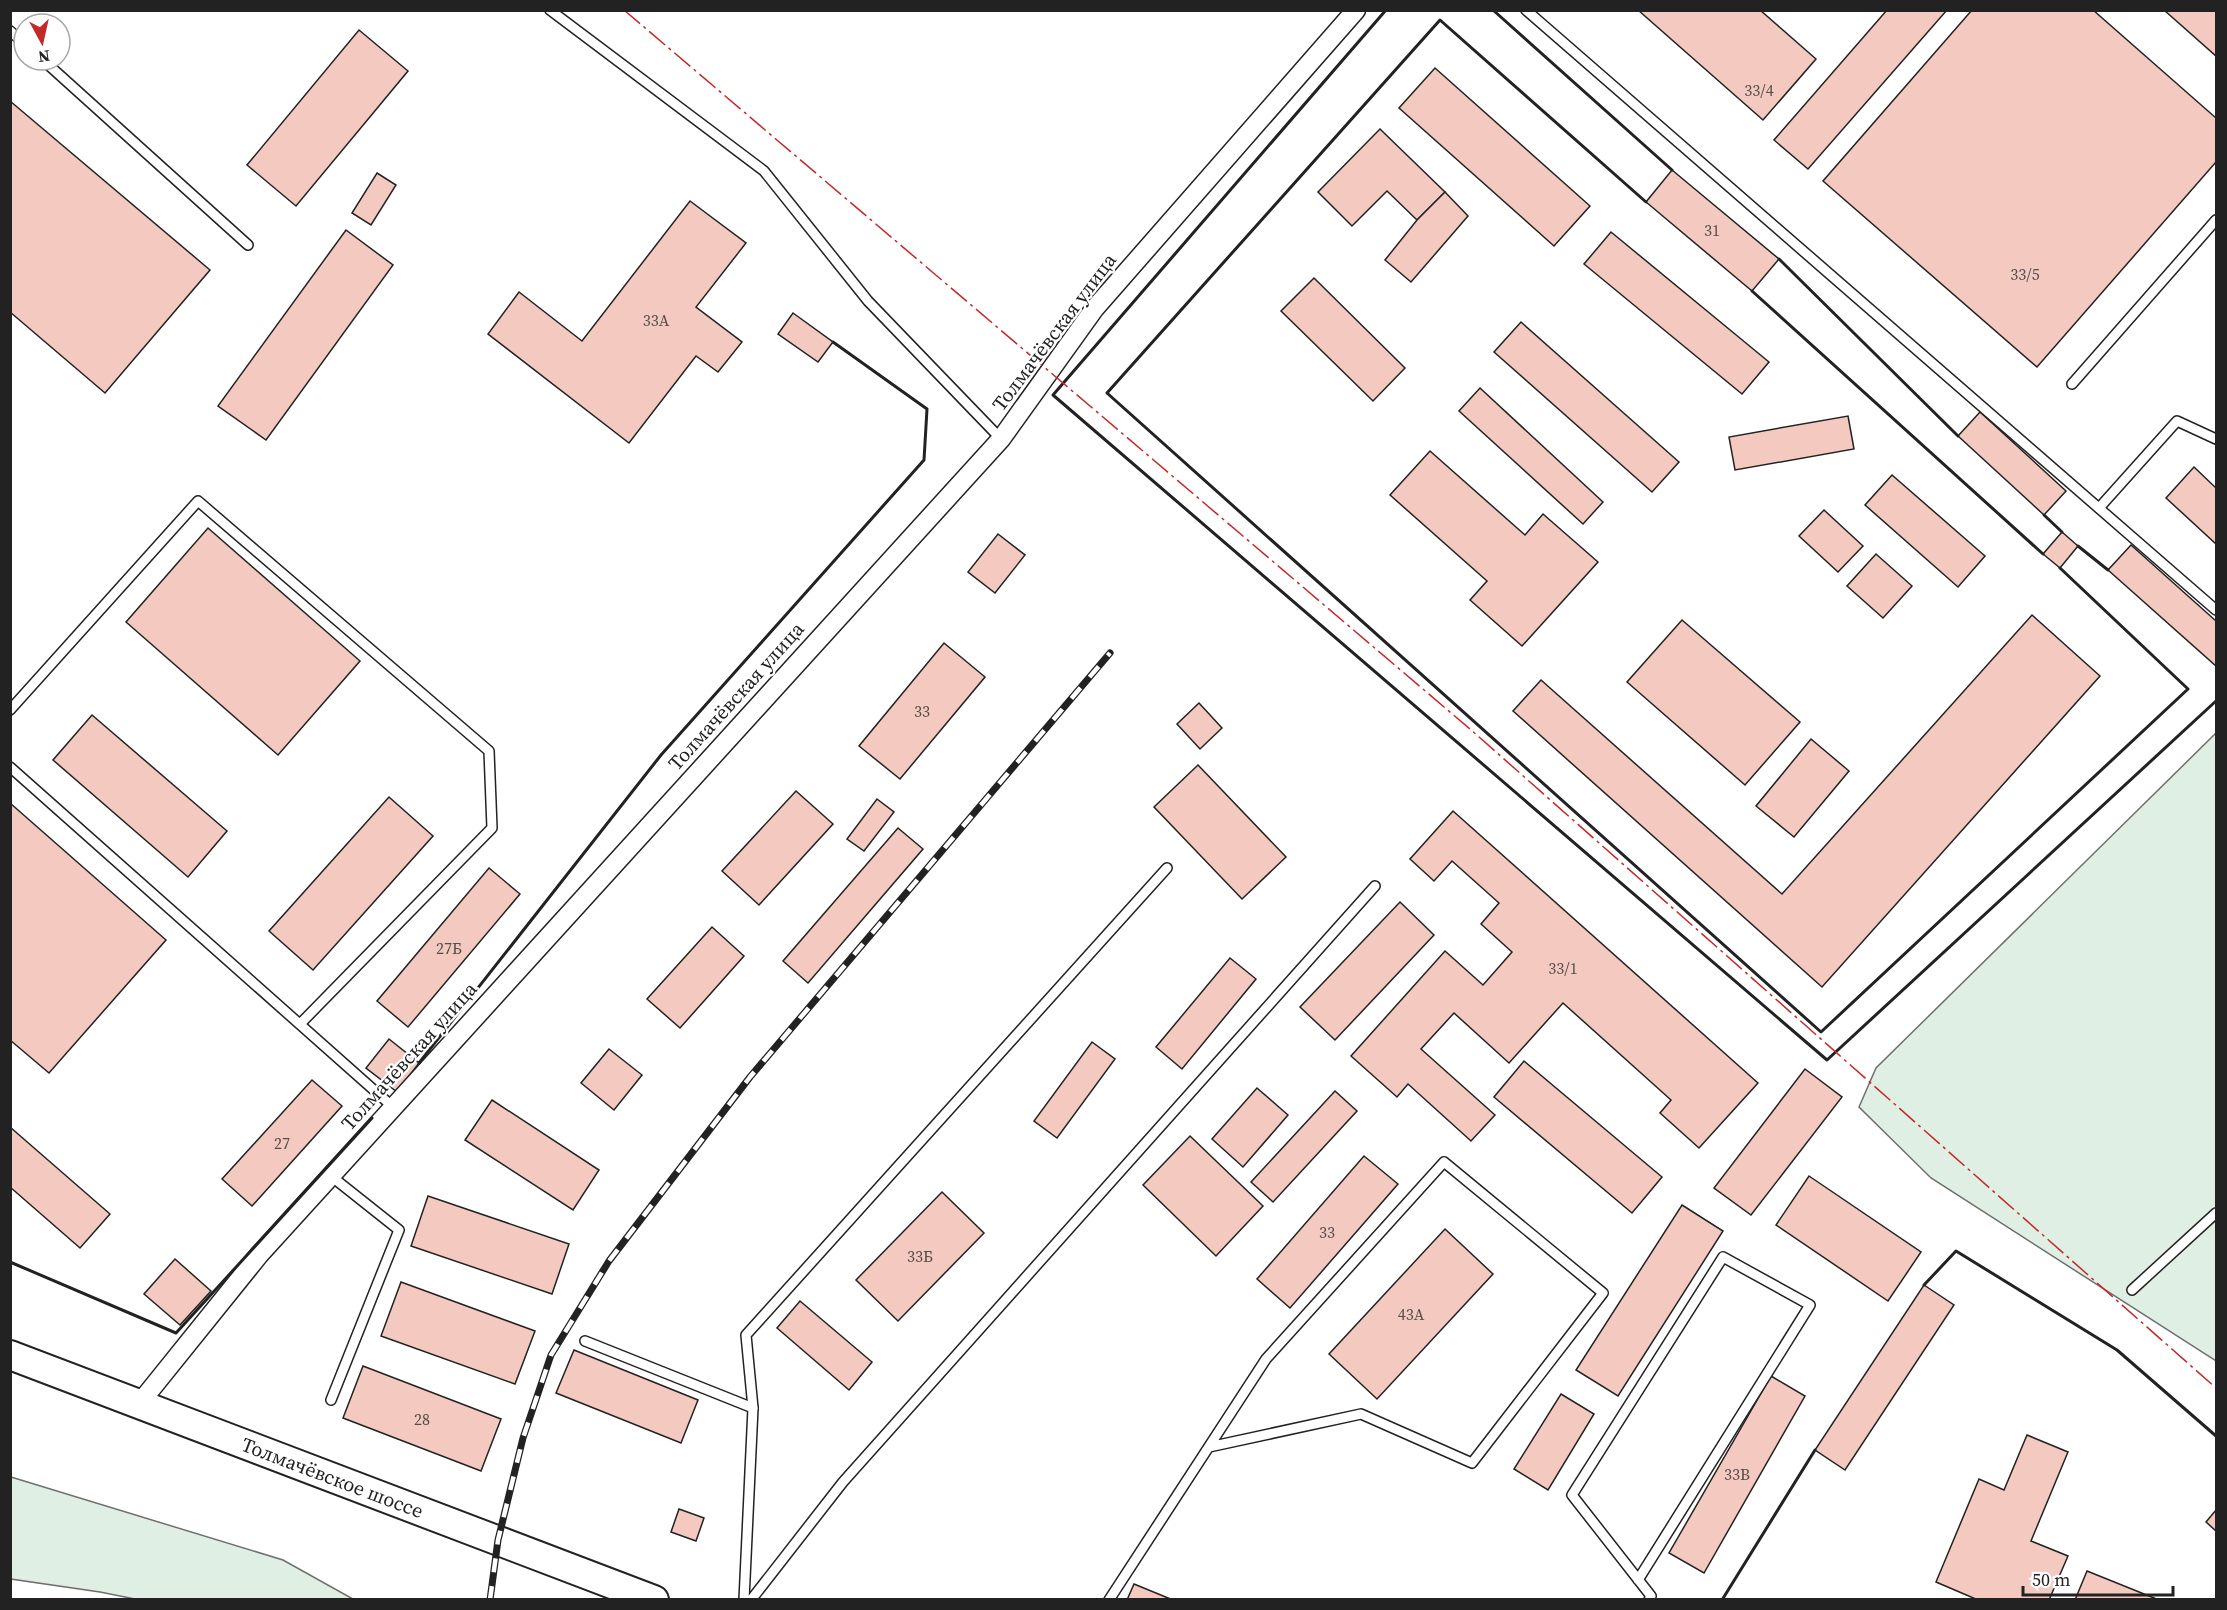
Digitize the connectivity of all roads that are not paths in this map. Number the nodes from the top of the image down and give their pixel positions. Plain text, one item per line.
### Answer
1 (550, 10) edge
2 (1356, 10) edge
3 (1526, 10) edge
4 (55, 72) edge
5 (2217, 220) edge
6 (248, 245) dead end
7 (2072, 384) dead end
8 (1001, 439) junction
9 (2217, 439) edge
10 (2099, 508) junction
11 (2217, 610) edge
12 (10, 710) edge
13 (10, 767) edge
14 (1167, 868) dead end
15 (1375, 886) dead end
16 (300, 1024) junction
17 (393, 1107) junction
18 (331, 1176) junction
19 (2217, 1213) edge
20 (2132, 1290) dead end
21 (585, 1341) dead end
22 (10, 1355) edge
23 (331, 1400) dead end
24 (139, 1404) junction
25 (753, 1408) junction
26 (1209, 1447) junction
27 (1638, 1580) junction
28 (654, 1599) edge
29 (744, 1599) edge
30 (751, 1599) edge
31 (1109, 1599) edge
32 (1649, 1599) edge

1 - 8 lane
2 - 8 street, Толмачёвская улица
3 - 10 lane
4 - 6 lane
5 - 7 lane
8 - 17 street, Толмачёвская улица
9 - 10 lane
10 - 11 lane
12 - 16 lane
13 - 16 lane
14 - 25 lane
15 - 30 lane
16 - 17 lane
17 - 18 street, Толмачёвская улица
18 - 23 lane
18 - 24 street, Толмачёвская улица
19 - 20 lane
21 - 25 lane
22 - 24 main road, Толмачёвское шоссе
24 - 28 main road, Толмачёвское шоссе
25 - 29 lane
26 - 26 lane
26 - 31 lane
27 - 27 lane
27 - 32 lane

